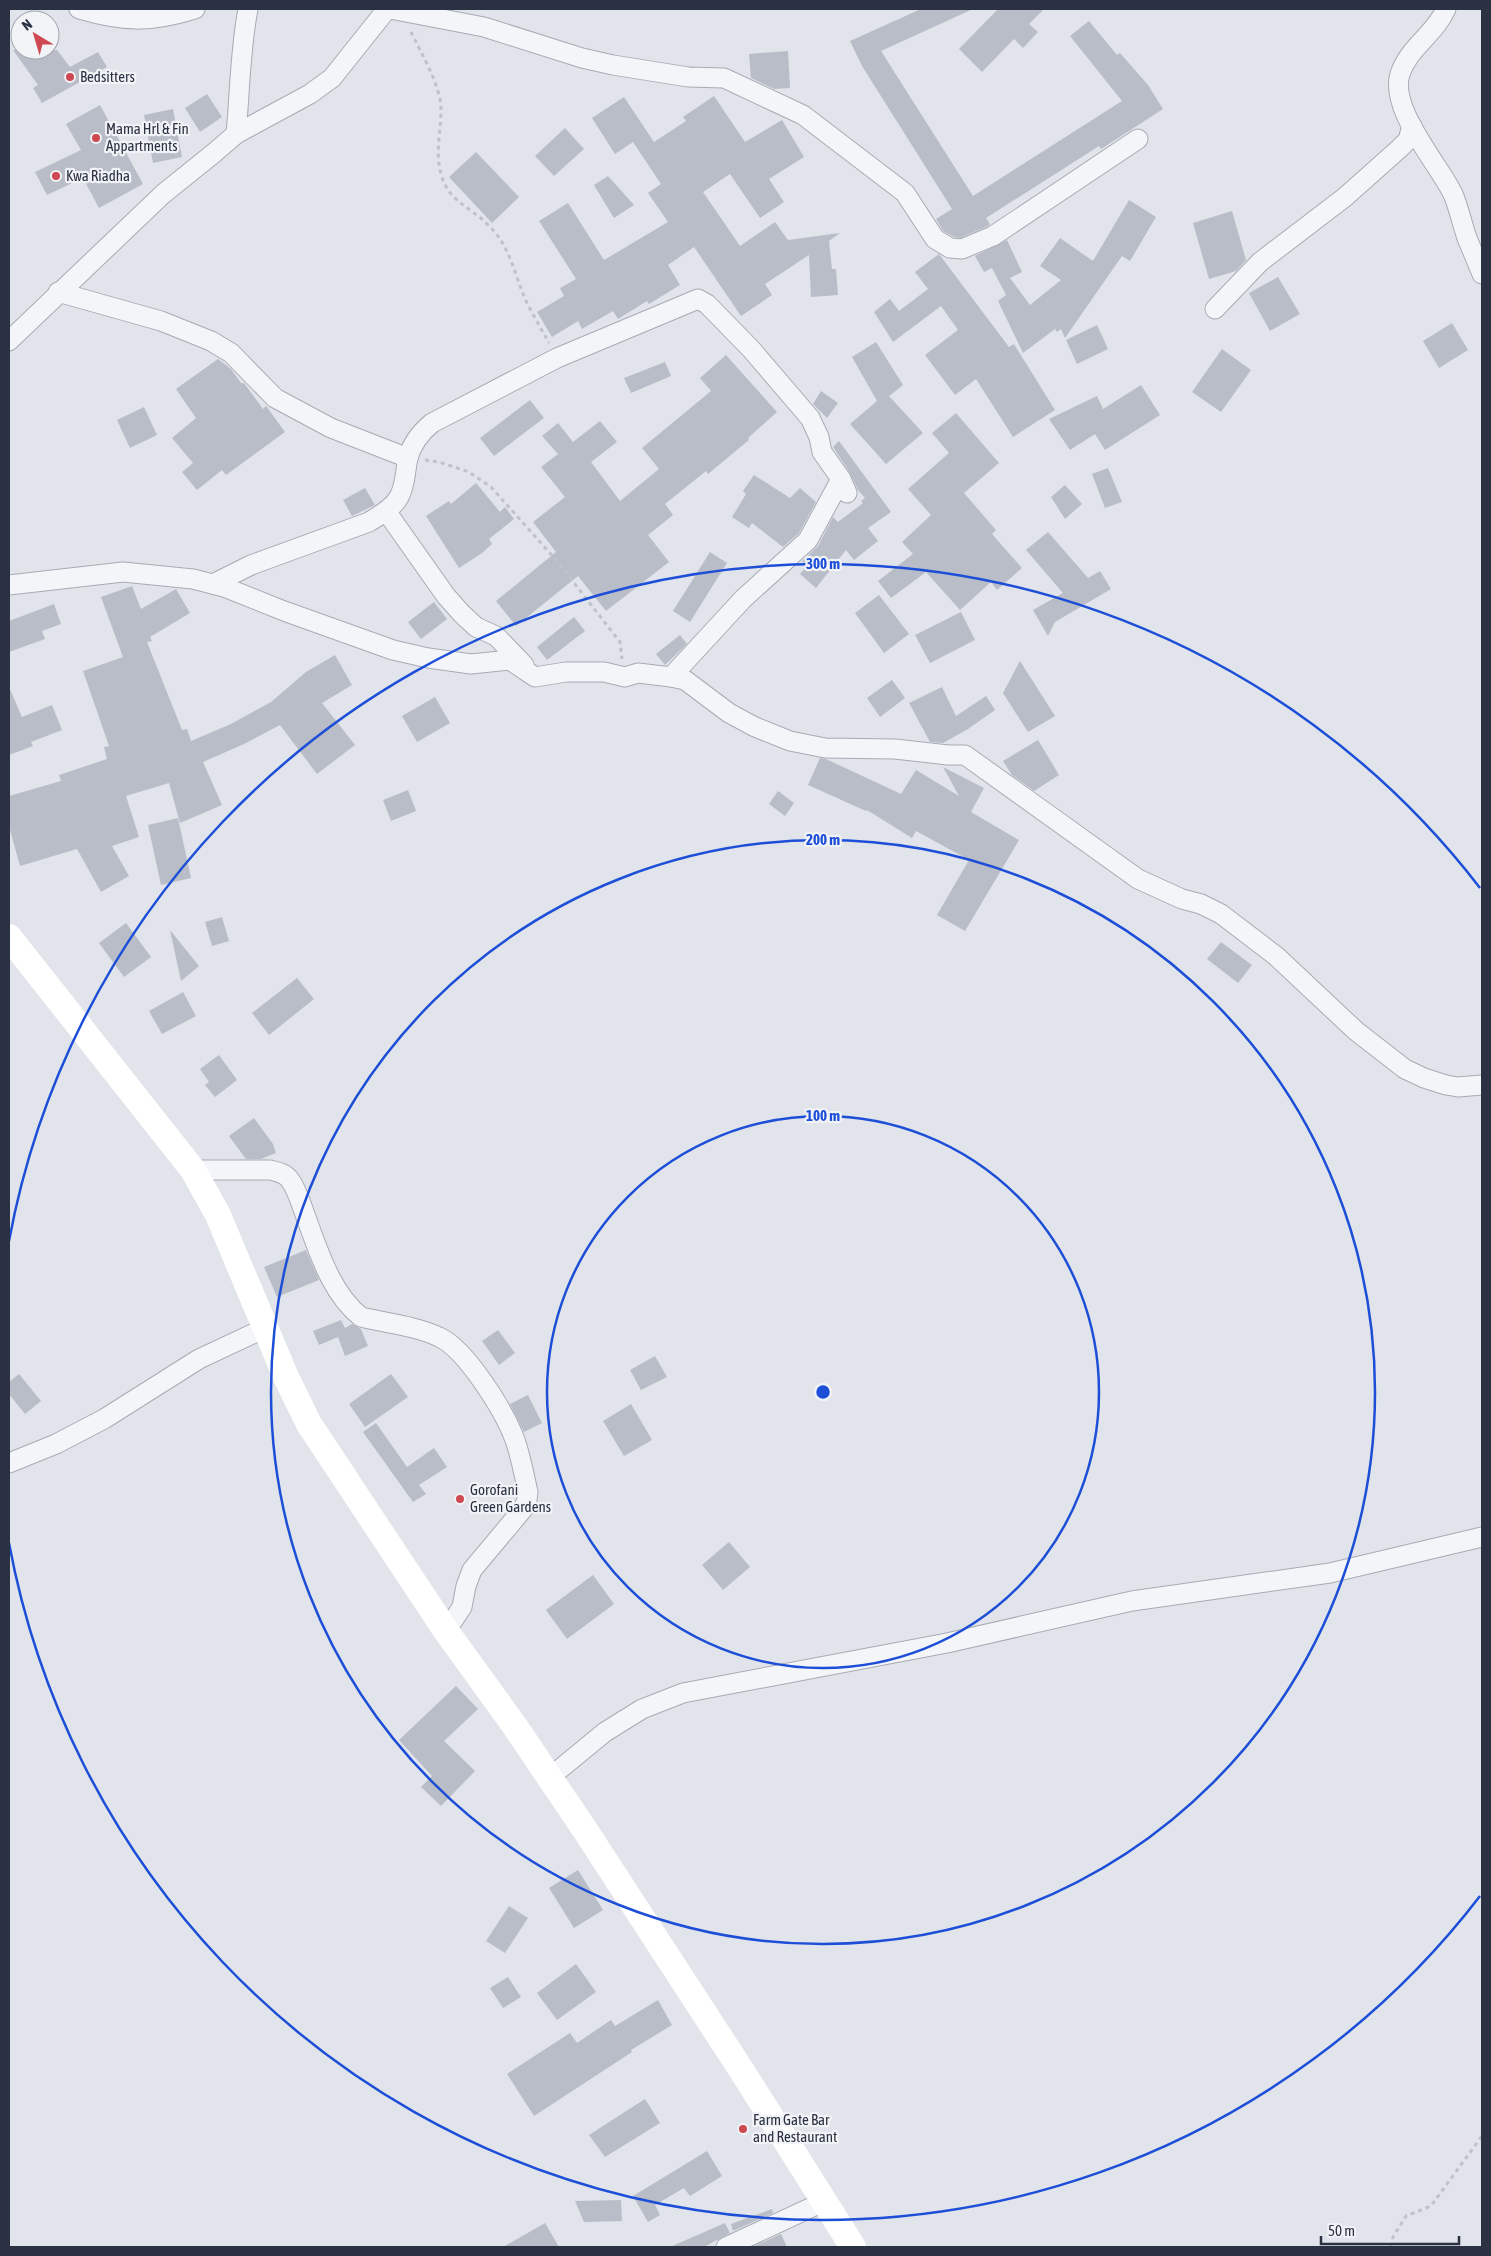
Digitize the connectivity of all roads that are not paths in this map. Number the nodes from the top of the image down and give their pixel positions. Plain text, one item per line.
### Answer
1 (78, 9) edge
2 (194, 9) edge
3 (248, 9) edge
4 (1446, 9) edge
5 (393, 10) edge
6 (1412, 126) junction
7 (236, 134) junction
8 (1138, 140) dead end
9 (1482, 274) edge
10 (58, 292) junction
11 (1215, 309) dead end
12 (9, 342) edge
13 (408, 458) junction
14 (386, 512) junction
15 (213, 584) junction
16 (9, 585) edge
17 (674, 672) junction
18 (535, 677) junction
19 (9, 937) edge
20 (1482, 1085) edge
21 (193, 1170) junction
22 (265, 1328) junction
23 (9, 1463) edge
24 (1482, 1537) edge
25 (446, 1631) junction
26 (549, 1778) junction
27 (823, 2202) junction
28 (726, 2247) edge
29 (853, 2247) edge

1 - 2 street
3 - 7 street
4 - 6 street
5 - 7 street
5 - 8 street
6 - 9 street
6 - 11 street
7 - 10 street
10 - 12 street
10 - 13 street
13 - 14 street
13 - 17 street
14 - 15 street
14 - 18 street
15 - 16 street
15 - 18 street
17 - 18 street
17 - 20 street
19 - 21 street
21 - 22 street
21 - 25 street
22 - 23 street
22 - 25 street
24 - 26 street
25 - 26 street
26 - 27 street
27 - 28 street
27 - 29 street

